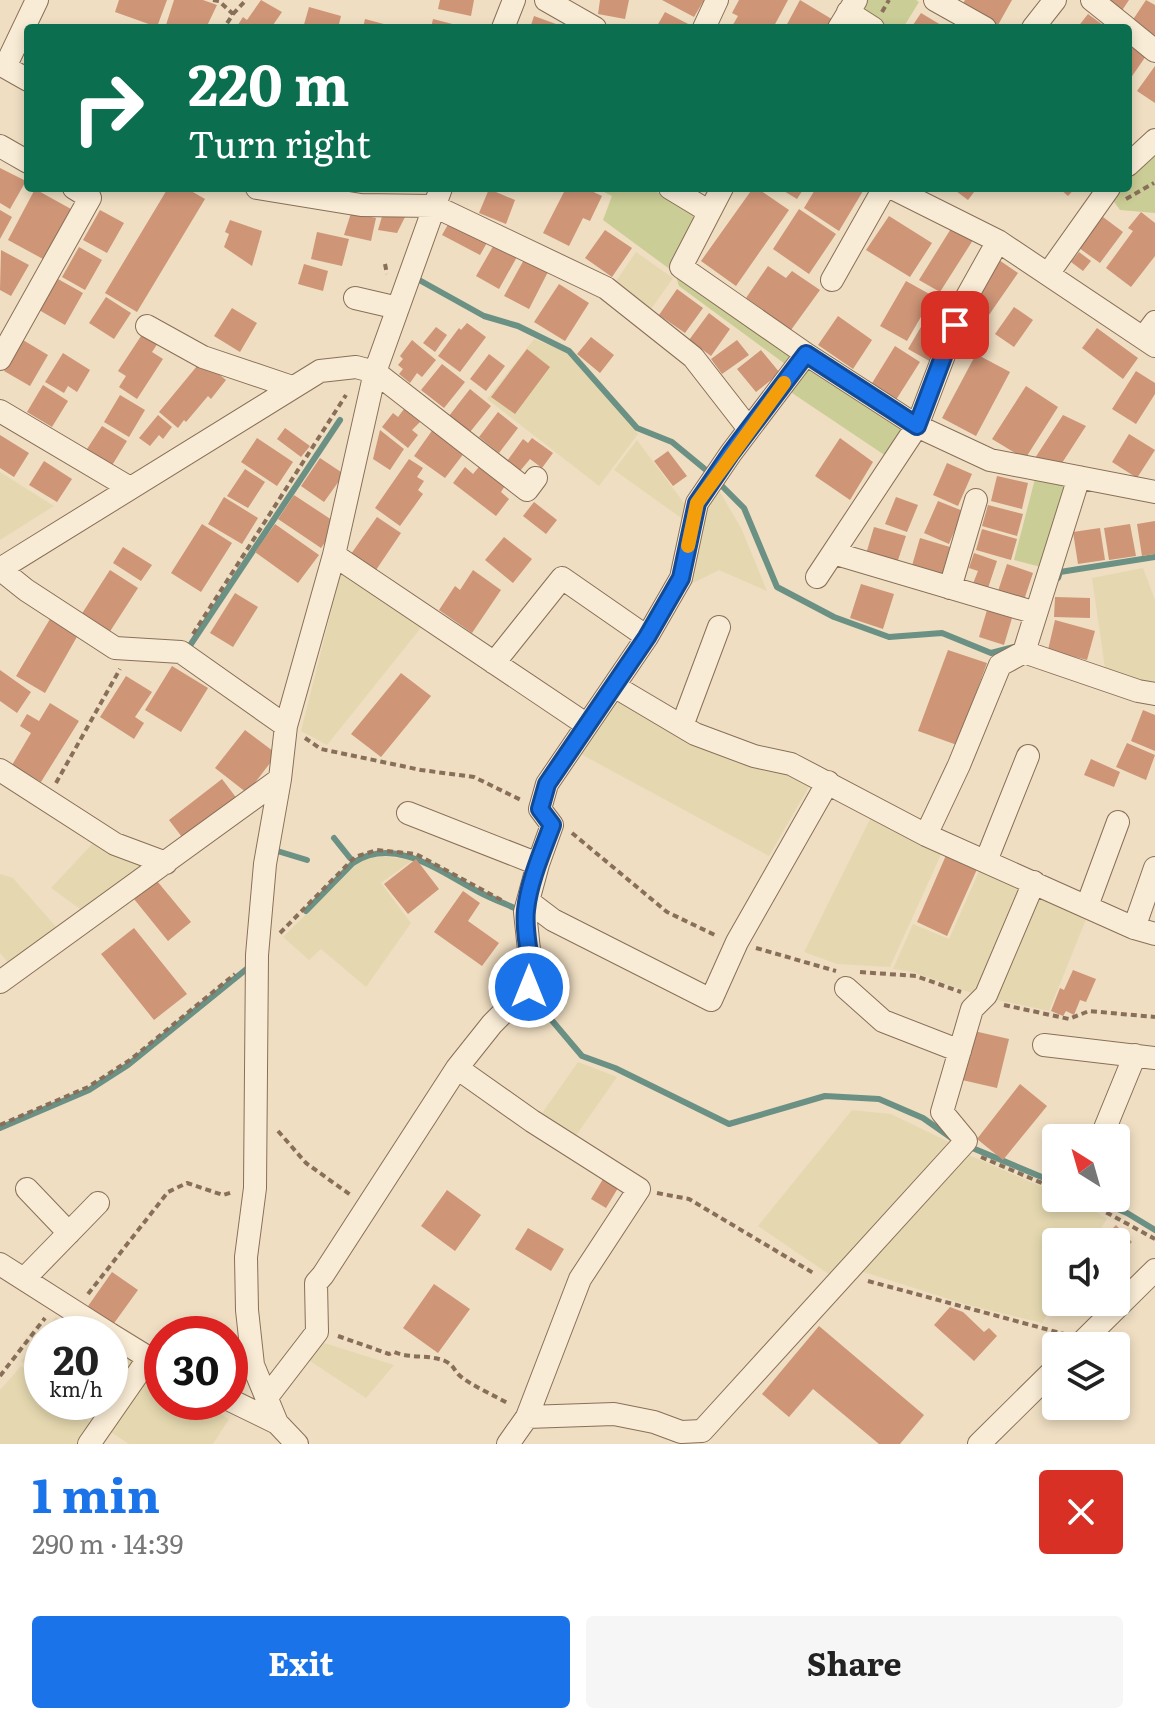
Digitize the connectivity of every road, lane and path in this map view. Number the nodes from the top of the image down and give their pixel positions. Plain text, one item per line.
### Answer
1 (37, 0) edge
2 (213, 0) edge
3 (246, 0) edge
4 (514, 0) edge
5 (546, 0) edge
6 (717, 0) edge
7 (880, 0) edge
8 (935, 0) edge
9 (1055, 0) edge
10 (1092, 0) edge
11 (886, 4) dead end
12 (848, 13) edge
13 (233, 14) junction
14 (26, 24) edge
15 (227, 24) edge
16 (505, 24) edge
17 (588, 24) edge
18 (706, 24) edge
19 (866, 24) edge
20 (978, 24) edge
21 (1036, 24) edge
22 (1122, 24) edge
23 (24, 27) edge
24 (1132, 32) edge
25 (1155, 51) edge
26 (24, 78) edge
27 (1155, 140) edge
28 (0, 146) edge
29 (24, 160) edge
30 (1132, 161) edge
31 (1154, 183) edge
32 (1132, 190) edge
33 (80, 192) edge
34 (281, 192) edge
35 (677, 192) edge
36 (720, 192) edge
37 (882, 192) edge
38 (910, 192) edge
39 (1116, 195) edge
40 (438, 197) edge
41 (708, 211) junction
42 (998, 241) junction
43 (1048, 274) junction
44 (832, 280) dead end
45 (355, 298) dead end
46 (398, 308) junction
47 (147, 326) dead end
48 (1151, 335) edge
49 (806, 354) junction
50 (0, 359) edge
51 (366, 369) junction
52 (292, 387) junction
53 (0, 411) edge
54 (917, 426) junction
55 (749, 429) junction
56 (1079, 477) junction
57 (130, 488) junction
58 (527, 489) dead end
59 (1155, 492) edge
60 (976, 500) dead end
61 (833, 553) junction
62 (334, 555) junction
63 (0, 569) edge
64 (817, 577) dead end
65 (950, 588) junction
66 (1036, 613) junction
67 (719, 627) dead end
68 (647, 637) junction
69 (130, 649) junction
70 (181, 652) junction
71 (1024, 652) junction
72 (494, 663) junction
73 (614, 686) junction
74 (1155, 694) edge
75 (587, 725) junction
76 (286, 726) junction
77 (682, 726) junction
78 (1028, 756) dead end
79 (0, 770) edge
80 (280, 779) junction
81 (828, 782) junction
82 (47, 800) junction
83 (540, 809) junction
84 (408, 813) dead end
85 (1118, 822) dead end
86 (926, 835) junction
87 (986, 861) junction
88 (166, 863) junction
89 (538, 864) junction
90 (1155, 868) edge
91 (1034, 882) junction
92 (527, 906) junction
93 (1087, 906) junction
94 (1145, 931) edge
95 (257, 955) junction
96 (0, 982) edge
97 (846, 988) dead end
98 (980, 1000) junction
99 (1155, 1017) edge
100 (1044, 1045) dead end
101 (960, 1051) junction
102 (1145, 1057) edge
103 (457, 1068) junction
104 (256, 1110) junction
105 (1109, 1124) edge
106 (0, 1125) edge
107 (961, 1149) junction
108 (1042, 1183) edge
109 (255, 1188) junction
110 (27, 1189) dead end
111 (639, 1189) junction
112 (98, 1203) dead end
113 (367, 1206) junction
114 (1106, 1212) edge
115 (69, 1233) junction
116 (1155, 1239) edge
117 (0, 1264) edge
118 (1155, 1270) edge
119 (24, 1279) junction
120 (840, 1281) junction
121 (66, 1306) junction
122 (82, 1316) edge
123 (317, 1332) junction
124 (1093, 1332) edge
125 (1042, 1333) edge
126 (0, 1376) edge
127 (144, 1376) edge
128 (1042, 1382) edge
129 (267, 1397) junction
130 (248, 1409) edge
131 (527, 1417) junction
132 (277, 1423) junction
133 (89, 1444) edge
134 (297, 1444) edge
135 (508, 1444) edge
136 (979, 1444) edge

1 - 14 street
2 - 13 path
3 - 13 path
4 - 16 street
5 - 17 street
6 - 18 street
7 - 11 path
8 - 20 street
9 - 21 street
10 - 22 street
12 - 19 street
13 - 15 path
23 - 26 street
24 - 25 street
27 - 30 street
28 - 29 street
31 - 32 path
33 - 50 street
34 - 40 street
35 - 41 street
36 - 41 street
37 - 44 street
38 - 42 street
39 - 43 street
40 - 46 street
40 - 55 street
41 - 49 street
42 - 43 street
42 - 54 street
43 - 48 street
45 - 46 street
46 - 51 street
47 - 52 street
49 - 54 street
49 - 55 street
51 - 52 street
51 - 58 street
51 - 62 street
51 - 70 path
52 - 57 street
53 - 57 street
54 - 56 street
54 - 61 street
55 - 68 street
56 - 59 street
56 - 66 street
57 - 63 street
60 - 65 street
61 - 64 street
61 - 65 street
62 - 72 street
62 - 76 street
63 - 69 street
65 - 66 street
66 - 71 street
67 - 77 street
68 - 72 street
68 - 73 street
69 - 70 street
69 - 82 path
70 - 76 street
71 - 74 street
71 - 86 street
72 - 75 street
73 - 75 street
73 - 77 street
75 - 83 street
76 - 80 street
76 - 83 path
77 - 81 street
78 - 87 street
79 - 82 street
80 - 88 street
80 - 95 street
81 - 86 street
81 - 92 street
82 - 88 street
83 - 89 street
84 - 89 street
85 - 93 street
86 - 87 street
87 - 91 street
88 - 96 street
89 - 92 street
90 - 94 street
91 - 93 street
91 - 98 street
92 - 95 path
92 - 103 street
93 - 94 street
95 - 104 street
95 - 106 path
97 - 101 street
98 - 99 path
98 - 101 street
100 - 102 street
101 - 107 street
102 - 105 street
103 - 111 street
103 - 113 street
104 - 109 street
104 - 113 path
107 - 108 path
107 - 120 street
109 - 121 path
109 - 129 street
110 - 115 street
111 - 120 path
111 - 131 street
112 - 115 street
113 - 123 street
114 - 116 path
115 - 119 street
117 - 119 street
118 - 124 street
119 - 121 street
120 - 125 path
120 - 131 street
121 - 122 street
121 - 126 path
123 - 129 street
123 - 131 path
127 - 133 street
128 - 136 street
129 - 132 street
130 - 132 street
131 - 135 street
132 - 134 street

